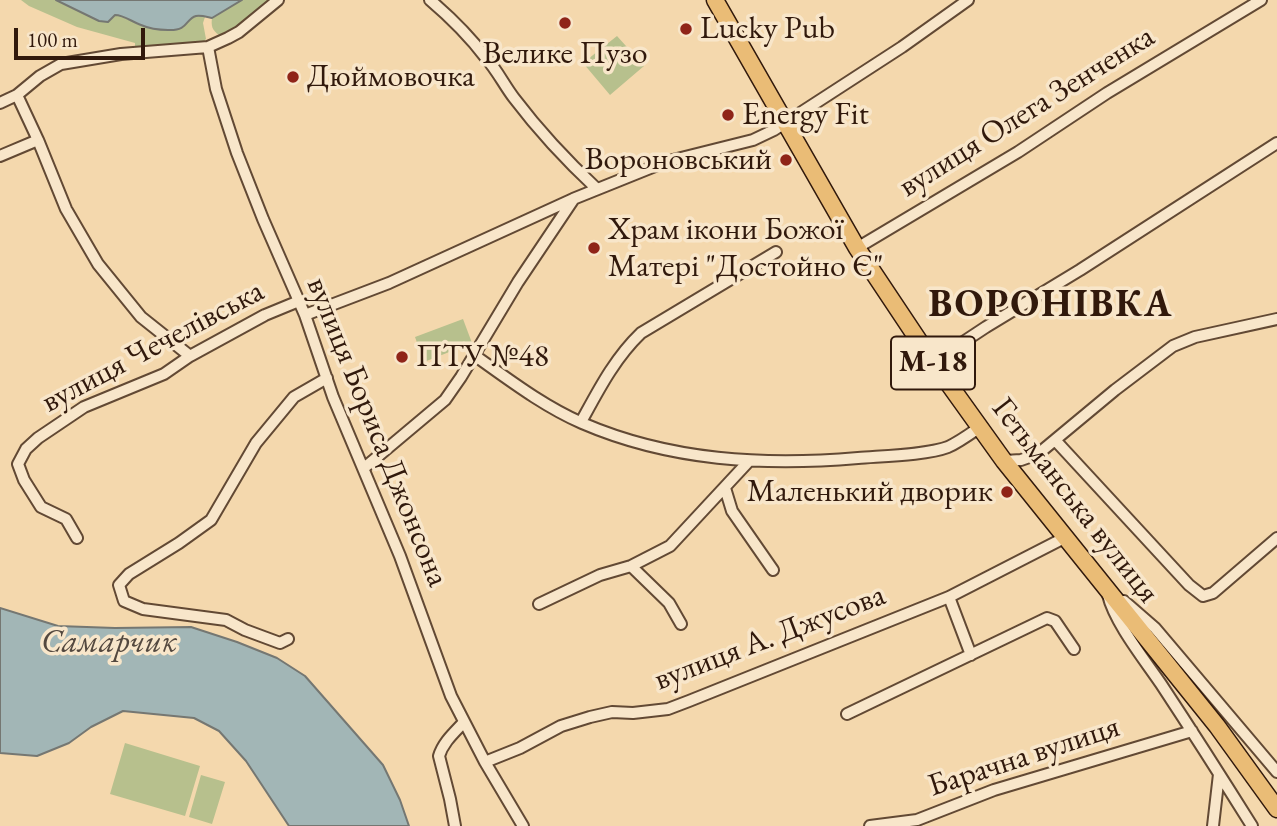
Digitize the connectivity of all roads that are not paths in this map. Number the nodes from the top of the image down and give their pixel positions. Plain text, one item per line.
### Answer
1 (278, 0) edge
2 (430, 0) edge
3 (715, 0) edge
4 (968, 0) edge
5 (1261, 0) edge
6 (208, 47) junction
7 (17, 95) junction
8 (0, 103) edge
9 (785, 124) junction
10 (38, 139) junction
11 (1277, 144) edge
12 (0, 156) edge
13 (597, 189) junction
14 (573, 199) junction
15 (857, 248) junction
16 (776, 252) dead end
17 (299, 301) junction
18 (305, 315) junction
19 (1277, 319) edge
20 (474, 355) junction
21 (190, 356) junction
22 (933, 362) junction
23 (327, 379) junction
24 (581, 422) junction
25 (979, 427) junction
26 (1055, 440) junction
27 (749, 461) junction
28 (1004, 461) junction
29 (364, 468) junction
30 (725, 488) junction
31 (1066, 537) junction
32 (77, 538) dead end
33 (1277, 538) edge
34 (631, 566) junction
35 (773, 570) dead end
36 (1105, 586) junction
37 (949, 597) junction
38 (539, 604) dead end
39 (681, 624) dead end
40 (288, 639) dead end
41 (1074, 649) dead end
42 (971, 655) junction
43 (847, 714) dead end
44 (464, 722) junction
45 (1192, 731) junction
46 (485, 762) junction
47 (1277, 772) edge
48 (1219, 774) junction
49 (1277, 809) edge
50 (455, 826) edge
51 (523, 826) edge
52 (870, 826) edge
53 (1213, 826) edge
54 (1252, 826) edge

1 - 6 street
2 - 13 street
3 - 9 highway, Гетьманська вулиця / М-18
4 - 9 street
5 - 15 street, вулиця Олега Зенченка
6 - 7 street
6 - 17 street, вулиця Бориса Джонсона
7 - 8 street
7 - 10 street
9 - 13 street
9 - 15 highway, Гетьманська вулиця / М-18
10 - 12 street
10 - 21 street
11 - 22 street
13 - 14 street
14 - 18 street
14 - 20 street
15 - 22 highway, Гетьманська вулиця / М-18
16 - 24 street
17 - 18 street, вулиця Бориса Джонсона
17 - 21 street, вулиця Чечелівська
18 - 23 street, вулиця Бориса Джонсона
19 - 26 street
20 - 24 street
20 - 29 street
21 - 32 street, вулиця Чечелівська
22 - 25 highway, Гетьманська вулиця / М-18
23 - 29 street, вулиця Бориса Джонсона
23 - 40 street
24 - 27 street
25 - 27 street
25 - 28 highway, Гетьманська вулиця / М-18
26 - 28 street
26 - 33 street
27 - 30 street
28 - 31 highway, Гетьманська вулиця / М-18
29 - 44 street, вулиця Бориса Джонсона
30 - 34 street
30 - 35 street
31 - 36 highway, Гетьманська вулиця / М-18
31 - 37 street, вулиця А. Джусова
34 - 38 street
34 - 39 street
36 - 45 street
36 - 47 street
36 - 49 highway, Гетьманська вулиця / М-18
37 - 42 street
37 - 46 street, вулиця А. Джусова
41 - 42 street
42 - 43 street
44 - 46 street, вулиця Бориса Джонсона
44 - 50 street
45 - 48 street
45 - 52 street, Барачна вулиця
46 - 51 street, вулиця Бориса Джонсона
48 - 53 street
48 - 54 street

